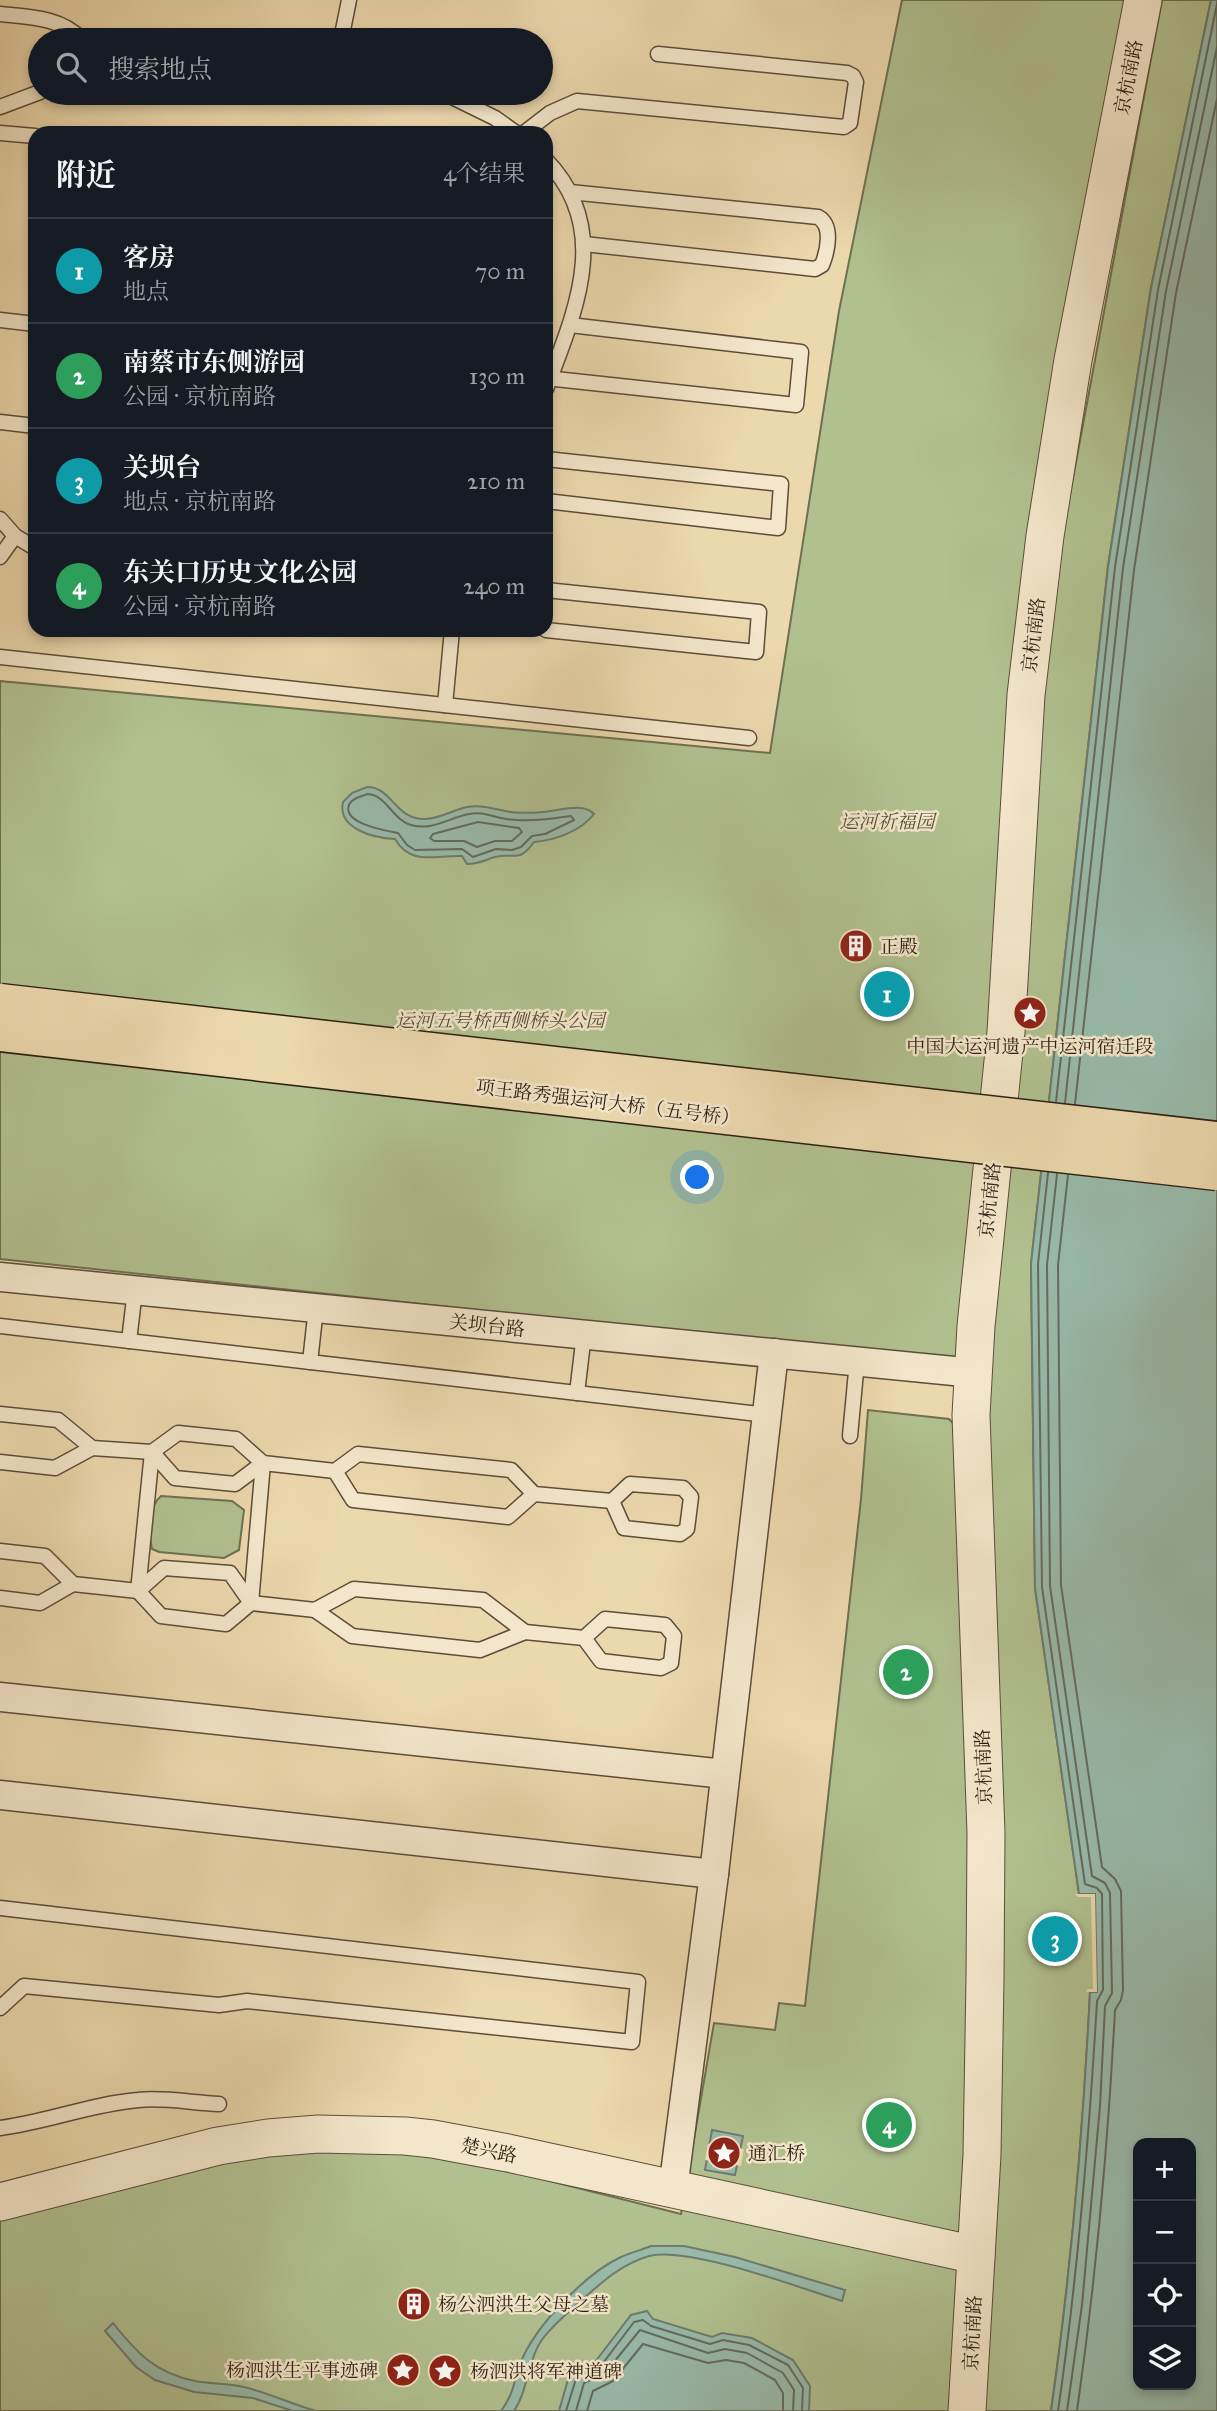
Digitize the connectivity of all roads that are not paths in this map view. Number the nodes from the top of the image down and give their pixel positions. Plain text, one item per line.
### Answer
1 (349, 0) edge
2 (1143, 0) edge
3 (0, 14) edge
4 (64, 28) edge
5 (343, 28) edge
6 (658, 54) dead end
7 (28, 96) edge
8 (3, 105) edge
9 (468, 105) edge
10 (506, 126) edge
11 (533, 126) edge
12 (0, 133) edge
13 (28, 135) edge
14 (553, 172) edge
15 (570, 192) junction
16 (584, 244) junction
17 (0, 320) edge
18 (28, 323) edge
19 (570, 325) junction
20 (553, 367) edge
21 (553, 383) edge
22 (0, 422) edge
23 (28, 425) edge
24 (553, 460) edge
25 (553, 502) edge
26 (0, 519) edge
27 (15, 537) junction
28 (28, 544) edge
29 (0, 557) edge
30 (553, 591) edge
31 (553, 630) edge
32 (451, 637) edge
33 (0, 657) edge
34 (445, 705) junction
35 (749, 738) dead end
36 (0, 1003) edge
37 (0, 1032) edge
38 (1217, 1140) edge
39 (1217, 1171) edge
40 (0, 1277) edge
41 (135, 1290) junction
42 (316, 1308) junction
43 (0, 1326) edge
44 (584, 1334) junction
45 (129, 1341) junction
46 (774, 1353) junction
47 (857, 1361) junction
48 (310, 1362) junction
49 (974, 1373) junction
50 (577, 1393) junction
51 (0, 1414) edge
52 (766, 1415) junction
53 (850, 1436) dead end
54 (92, 1448) junction
55 (152, 1452) junction
56 (0, 1462) edge
57 (263, 1464) junction
58 (335, 1471) junction
59 (534, 1494) junction
60 (612, 1502) junction
61 (0, 1551) edge
62 (73, 1584) junction
63 (138, 1591) junction
64 (0, 1598) edge
65 (251, 1603) junction
66 (316, 1610) junction
67 (525, 1632) junction
68 (584, 1638) junction
69 (0, 1697) edge
70 (725, 1774) junction
71 (0, 1795) edge
72 (713, 1874) junction
73 (0, 1908) edge
74 (0, 2008) edge
75 (219, 2104) dead end
76 (0, 2128) edge
77 (673, 2189) junction
78 (0, 2202) edge
79 (976, 2255) junction
80 (967, 2411) edge

1 - 5 lane
2 - 49 street, 京杭南路
3 - 4 lane
6 - 11 lane
7 - 8 lane
9 - 10 lane
12 - 13 lane
14 - 15 lane
15 - 16 lane
15 - 16 lane
16 - 19 lane
17 - 18 lane
19 - 20 lane
19 - 21 lane
22 - 23 lane
24 - 25 lane
26 - 27 lane
27 - 28 lane
27 - 29 lane
30 - 31 lane
32 - 34 lane
33 - 34 lane
34 - 35 lane
36 - 38 main road, 项王路秀强运河大桥（五号桥）, bridge
37 - 39 main road, 项王路秀强运河大桥（五号桥）, bridge
40 - 41 street, 关坝台路
41 - 42 street, 关坝台路
41 - 45 lane
42 - 44 street, 关坝台路
42 - 48 lane
43 - 45 lane
44 - 46 street, 关坝台路
44 - 50 lane
45 - 48 lane
46 - 47 street, 关坝台路
46 - 52 street
47 - 49 street, 关坝台路
47 - 53 lane
48 - 50 lane
49 - 79 street, 京杭南路
50 - 52 lane
51 - 54 lane
52 - 70 street
54 - 55 lane
54 - 56 lane
55 - 57 lane
55 - 57 lane
55 - 63 lane
57 - 58 lane
57 - 65 lane
58 - 59 lane
58 - 59 lane
59 - 60 lane
60 - 60 lane
61 - 62 lane
62 - 63 lane
62 - 64 lane
63 - 65 lane
63 - 65 lane
65 - 66 lane
66 - 67 lane
66 - 67 lane
67 - 68 lane
68 - 68 lane
69 - 70 street
70 - 72 street
71 - 72 street
72 - 77 street
73 - 74 lane
75 - 76 lane
77 - 78 street, 楚兴路
77 - 79 street, 楚兴路
79 - 80 street, 京杭南路

